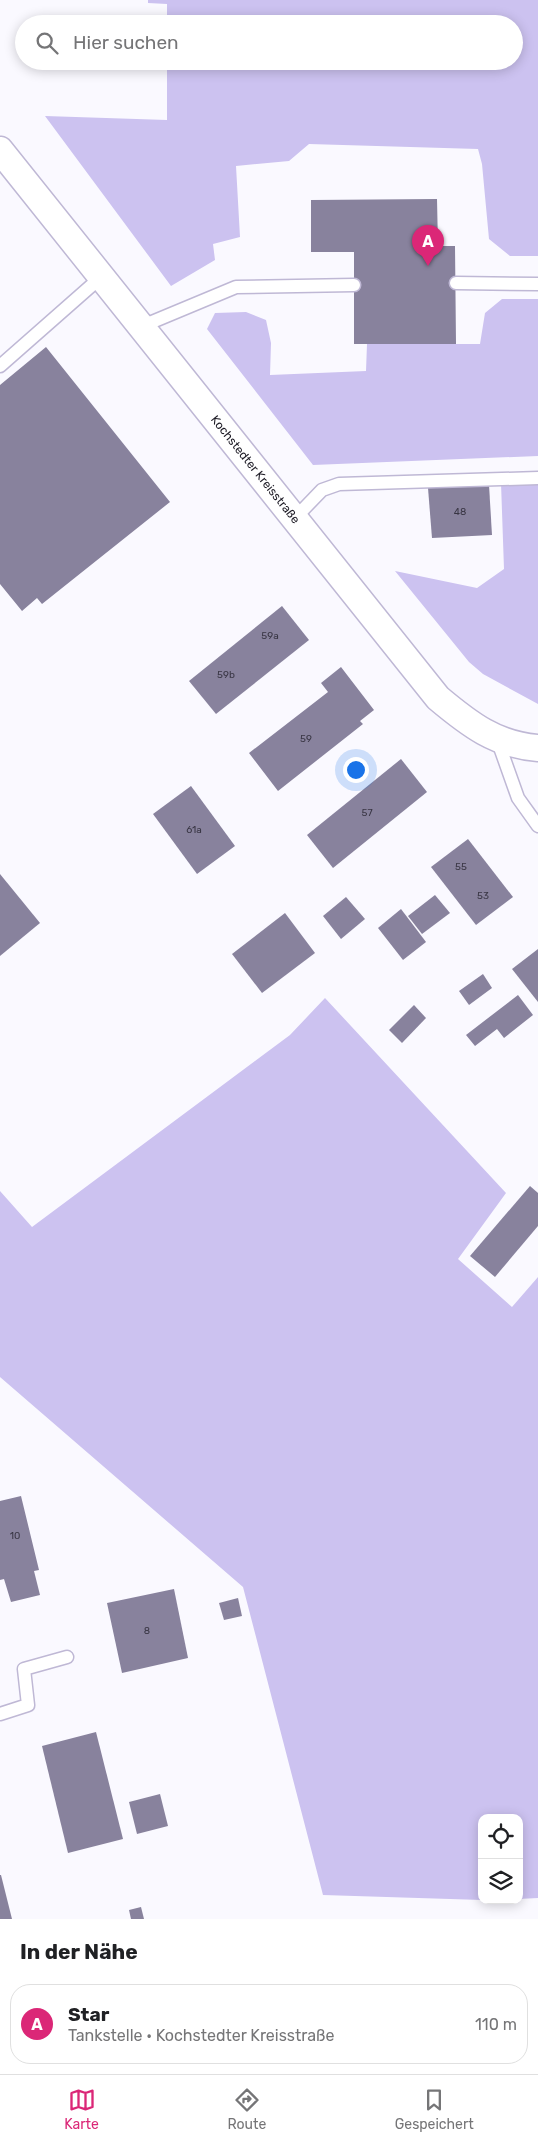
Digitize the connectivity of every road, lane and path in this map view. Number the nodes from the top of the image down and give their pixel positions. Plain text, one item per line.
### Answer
1 (0, 150) edge
2 (100, 278) junction
3 (456, 283) dead end
4 (538, 284) edge
5 (354, 285) dead end
6 (140, 327) junction
7 (0, 366) edge
8 (538, 478) edge
9 (295, 518) junction
10 (497, 739) junction
11 (538, 748) edge
12 (538, 826) edge
13 (67, 1657) dead end
14 (0, 1714) edge

1 - 2 street, Kochstedter Kreisstraße
2 - 6 street, Kochstedter Kreisstraße
2 - 7 lane
3 - 4 lane
5 - 6 lane
6 - 9 street, Kochstedter Kreisstraße
8 - 9 lane
9 - 10 street, Kochstedter Kreisstraße
10 - 11 street, Kochstedter Kreisstraße
10 - 12 lane
13 - 14 lane

